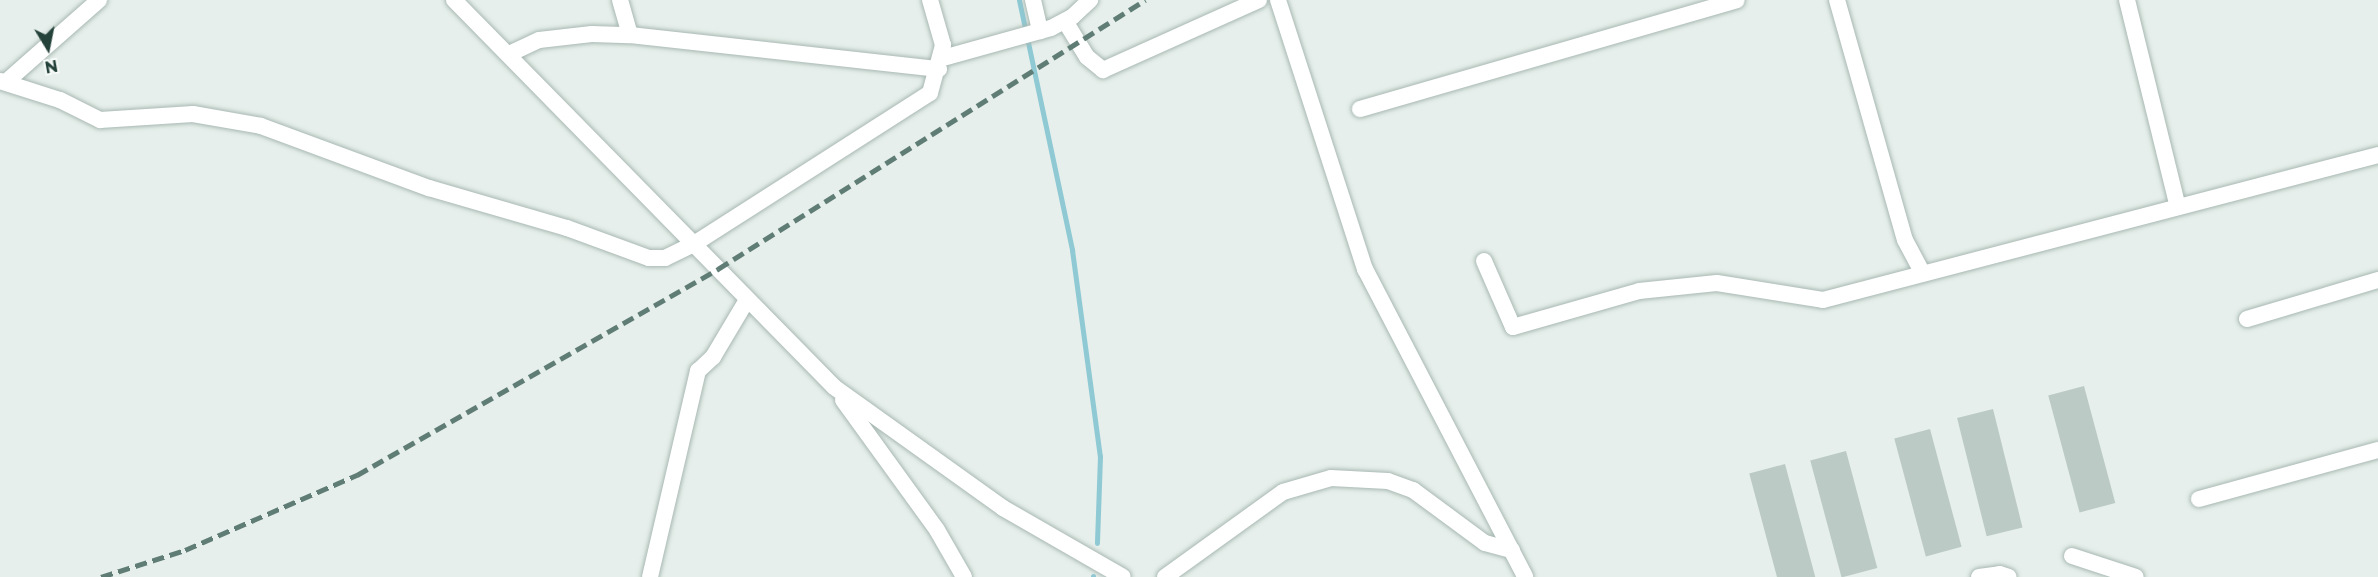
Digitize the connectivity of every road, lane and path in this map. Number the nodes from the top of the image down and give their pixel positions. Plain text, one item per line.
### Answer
1 (99, 0) edge
2 (454, 0) edge
3 (620, 0) edge
4 (930, 0) edge
5 (1033, 0) edge
6 (1090, 0) edge
7 (1259, 0) edge
8 (1278, 0) edge
9 (1737, 0) edge
10 (1837, 0) edge
11 (2127, 0) edge
12 (1065, 21) junction
13 (1040, 31) junction
14 (630, 35) junction
15 (509, 54) junction
16 (940, 64) junction
17 (3, 81) edge
18 (1360, 109) dead end
19 (2378, 155) edge
20 (2178, 207) junction
21 (694, 244) junction
22 (1484, 261) dead end
23 (1923, 274) junction
24 (2378, 280) edge
25 (747, 300) junction
26 (2247, 319) dead end
27 (834, 387) junction
28 (2378, 450) edge
29 (2199, 500) dead end
30 (1512, 550) junction
31 (2072, 556) dead end
32 (650, 577) edge
33 (964, 577) edge
34 (1123, 577) edge
35 (1165, 577) edge
36 (1526, 577) edge
37 (1979, 577) edge
38 (2009, 577) edge
39 (2136, 577) edge

1 - 17 street
2 - 15 street
3 - 14 street
4 - 16 street
5 - 13 street
6 - 12 street
7 - 12 street
8 - 30 street
9 - 18 street
10 - 23 street
11 - 20 street
12 - 13 street
13 - 16 street
14 - 15 street
14 - 16 street
15 - 21 street
16 - 21 street
17 - 21 street
19 - 20 street
20 - 23 street
21 - 25 street
22 - 23 street
24 - 26 street
25 - 27 street
25 - 32 street
27 - 33 street
27 - 34 street
28 - 29 street
30 - 35 street
30 - 36 street
31 - 39 street
37 - 38 street

